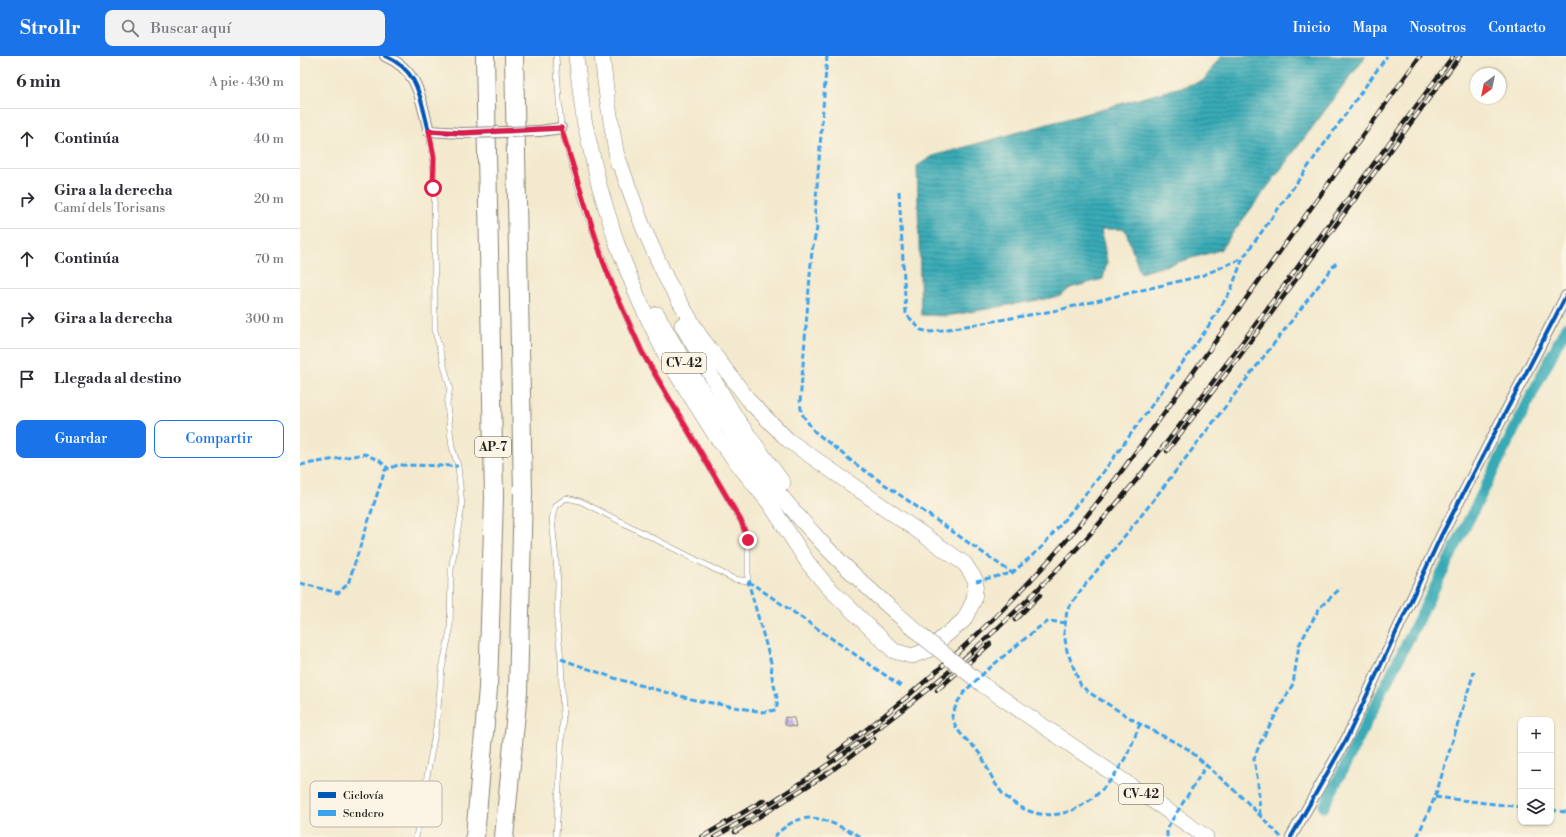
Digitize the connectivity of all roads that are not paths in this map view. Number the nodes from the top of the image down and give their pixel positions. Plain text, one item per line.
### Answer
1 (385, 56) edge
2 (486, 56) edge
3 (514, 56) edge
4 (556, 56) edge
5 (576, 56) edge
6 (582, 56) edge
7 (602, 56) edge
8 (561, 128) junction
9 (429, 131) junction
10 (617, 155) junction
11 (1566, 296) edge
12 (896, 612) junction
13 (426, 781) edge
14 (418, 827) edge
15 (1202, 835) edge
16 (416, 837) edge
17 (475, 837) edge
18 (504, 837) edge
19 (556, 837) edge
20 (1291, 837) edge

1 - 9 street
2 - 17 highway, AP-7
3 - 18 highway, AP-7
4 - 8 lane
5 - 10 main road
6 - 12 main road, CV-42
7 - 10 main road, CV-42
8 - 9 street, bridge
8 - 19 lane
9 - 13 lane
10 - 12 main road, CV-42
11 - 20 street
12 - 15 main road, CV-42, bridge
14 - 16 lane

